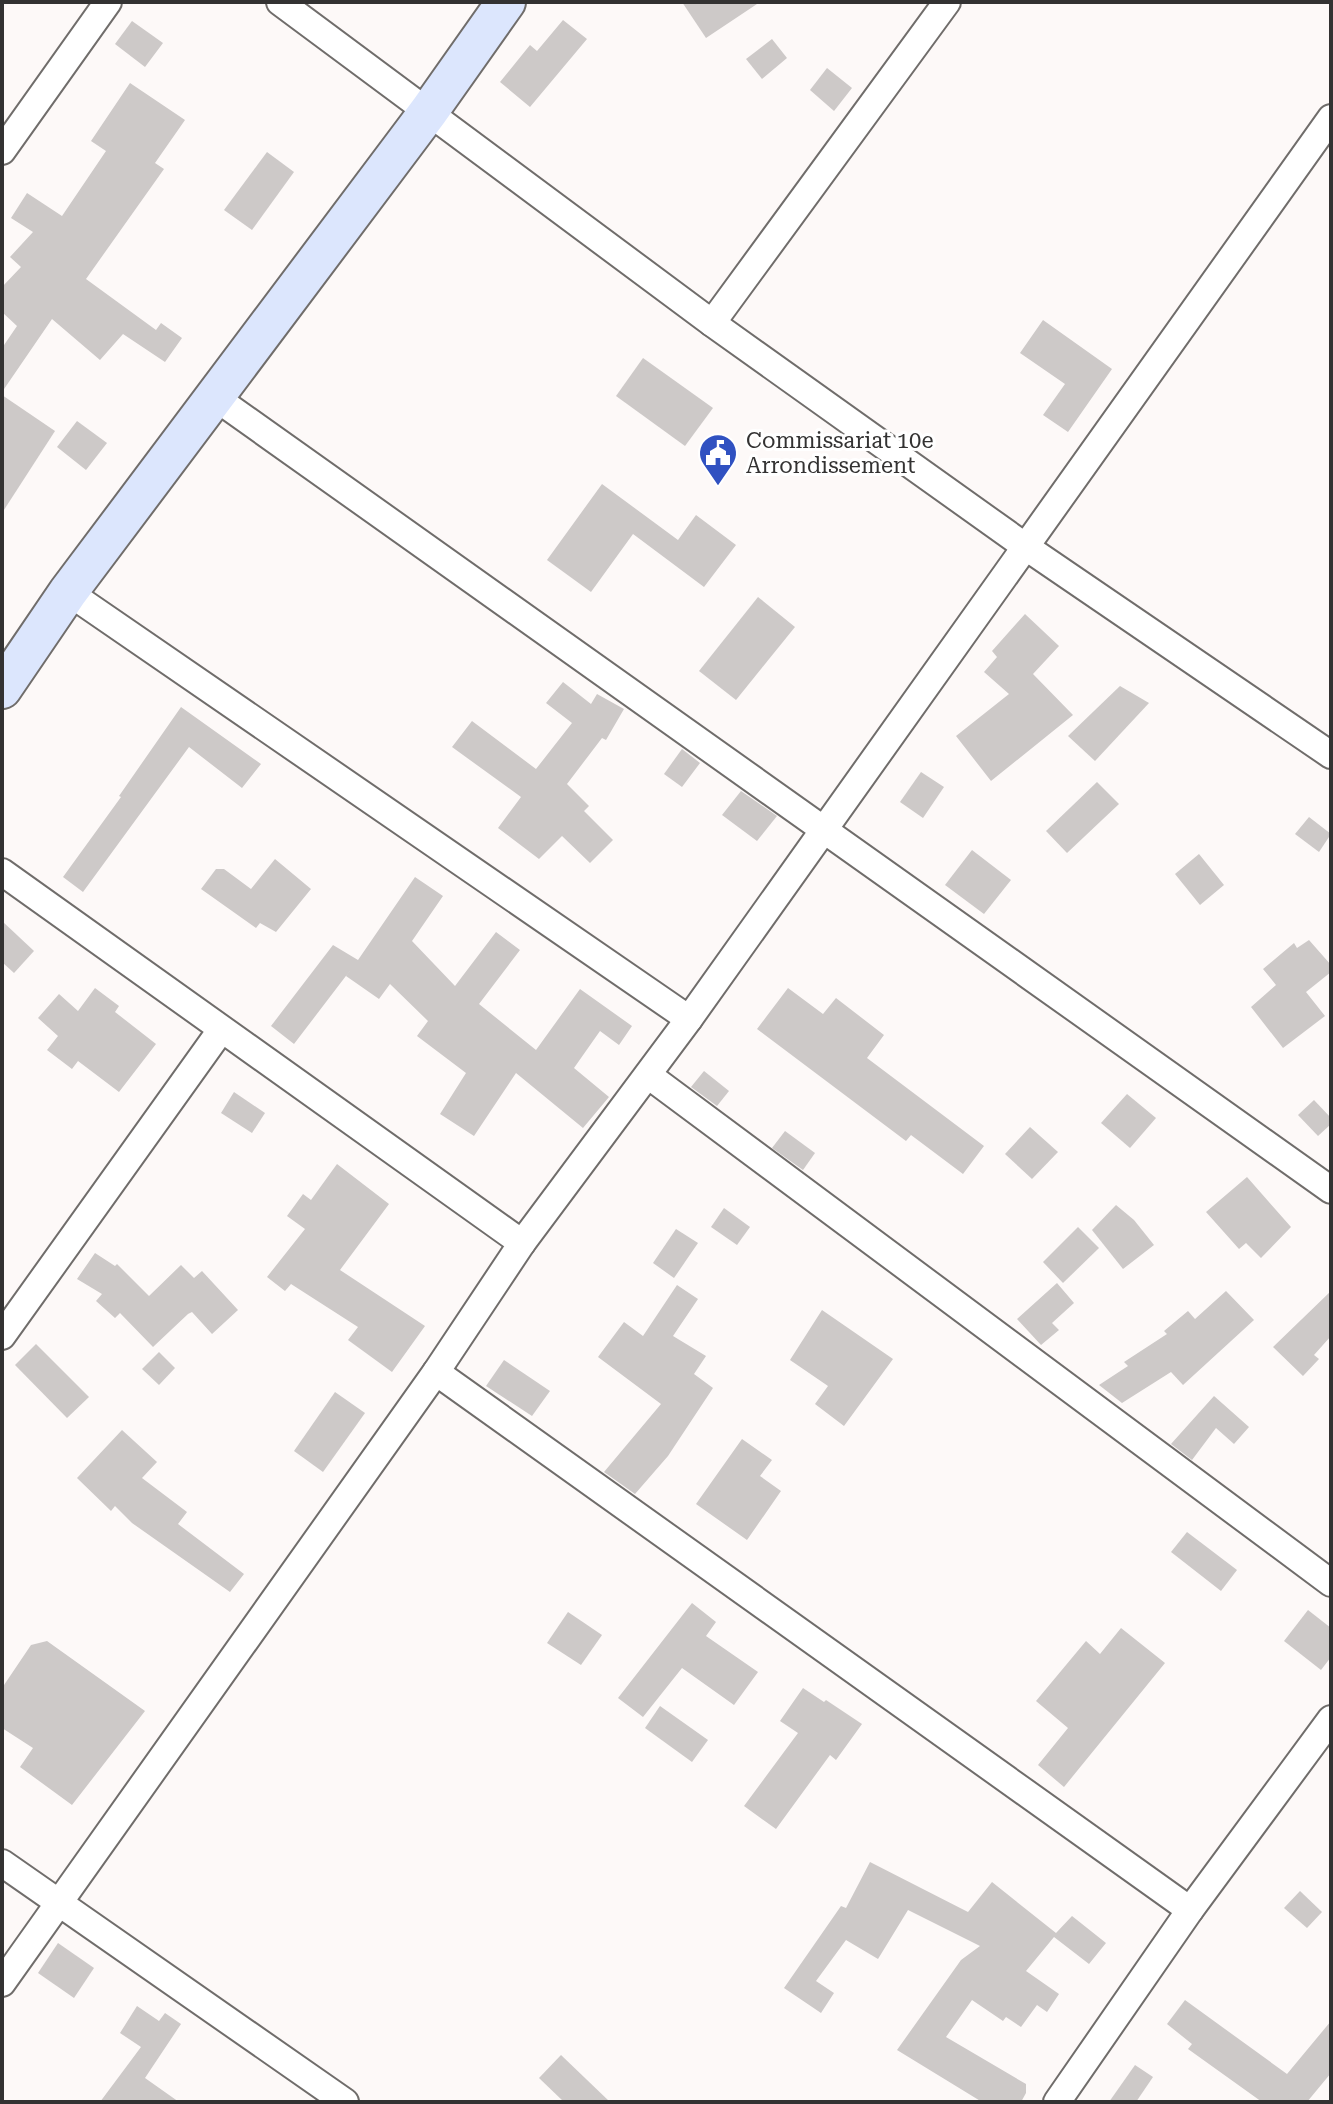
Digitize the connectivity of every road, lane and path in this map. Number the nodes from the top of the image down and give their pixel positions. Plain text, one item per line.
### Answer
1 (108, 2) edge
2 (280, 2) edge
3 (506, 2) edge
4 (947, 2) edge
5 (429, 111) junction
6 (1331, 118) edge
7 (2, 151) edge
8 (712, 323) junction
9 (216, 398) junction
10 (1026, 547) junction
11 (68, 592) junction
12 (2, 689) edge
13 (1331, 755) edge
14 (823, 827) junction
15 (2, 872) edge
16 (689, 1019) junction
17 (221, 1030) junction
18 (648, 1075) junction
19 (1331, 1190) edge
20 (522, 1243) junction
21 (2, 1336) edge
22 (436, 1372) junction
23 (1331, 1583) edge
24 (1331, 1719) edge
25 (2, 1863) edge
26 (59, 1904) junction
27 (1190, 1910) junction
28 (2, 1983) edge
29 (345, 2102) edge
30 (1057, 2102) edge

1 - 7 street
2 - 5 street
3 - 5 street
4 - 8 street
5 - 8 street
5 - 9 street
6 - 10 street
8 - 10 street
9 - 11 street
9 - 14 street
10 - 13 street
10 - 14 street
11 - 12 street
11 - 16 street
14 - 16 street
14 - 19 street
15 - 17 street
16 - 18 street
17 - 20 street
17 - 21 street
18 - 20 street
18 - 23 street
20 - 22 street
22 - 26 street
22 - 27 street
24 - 27 street
25 - 26 street
26 - 28 street
26 - 29 street
27 - 30 street

